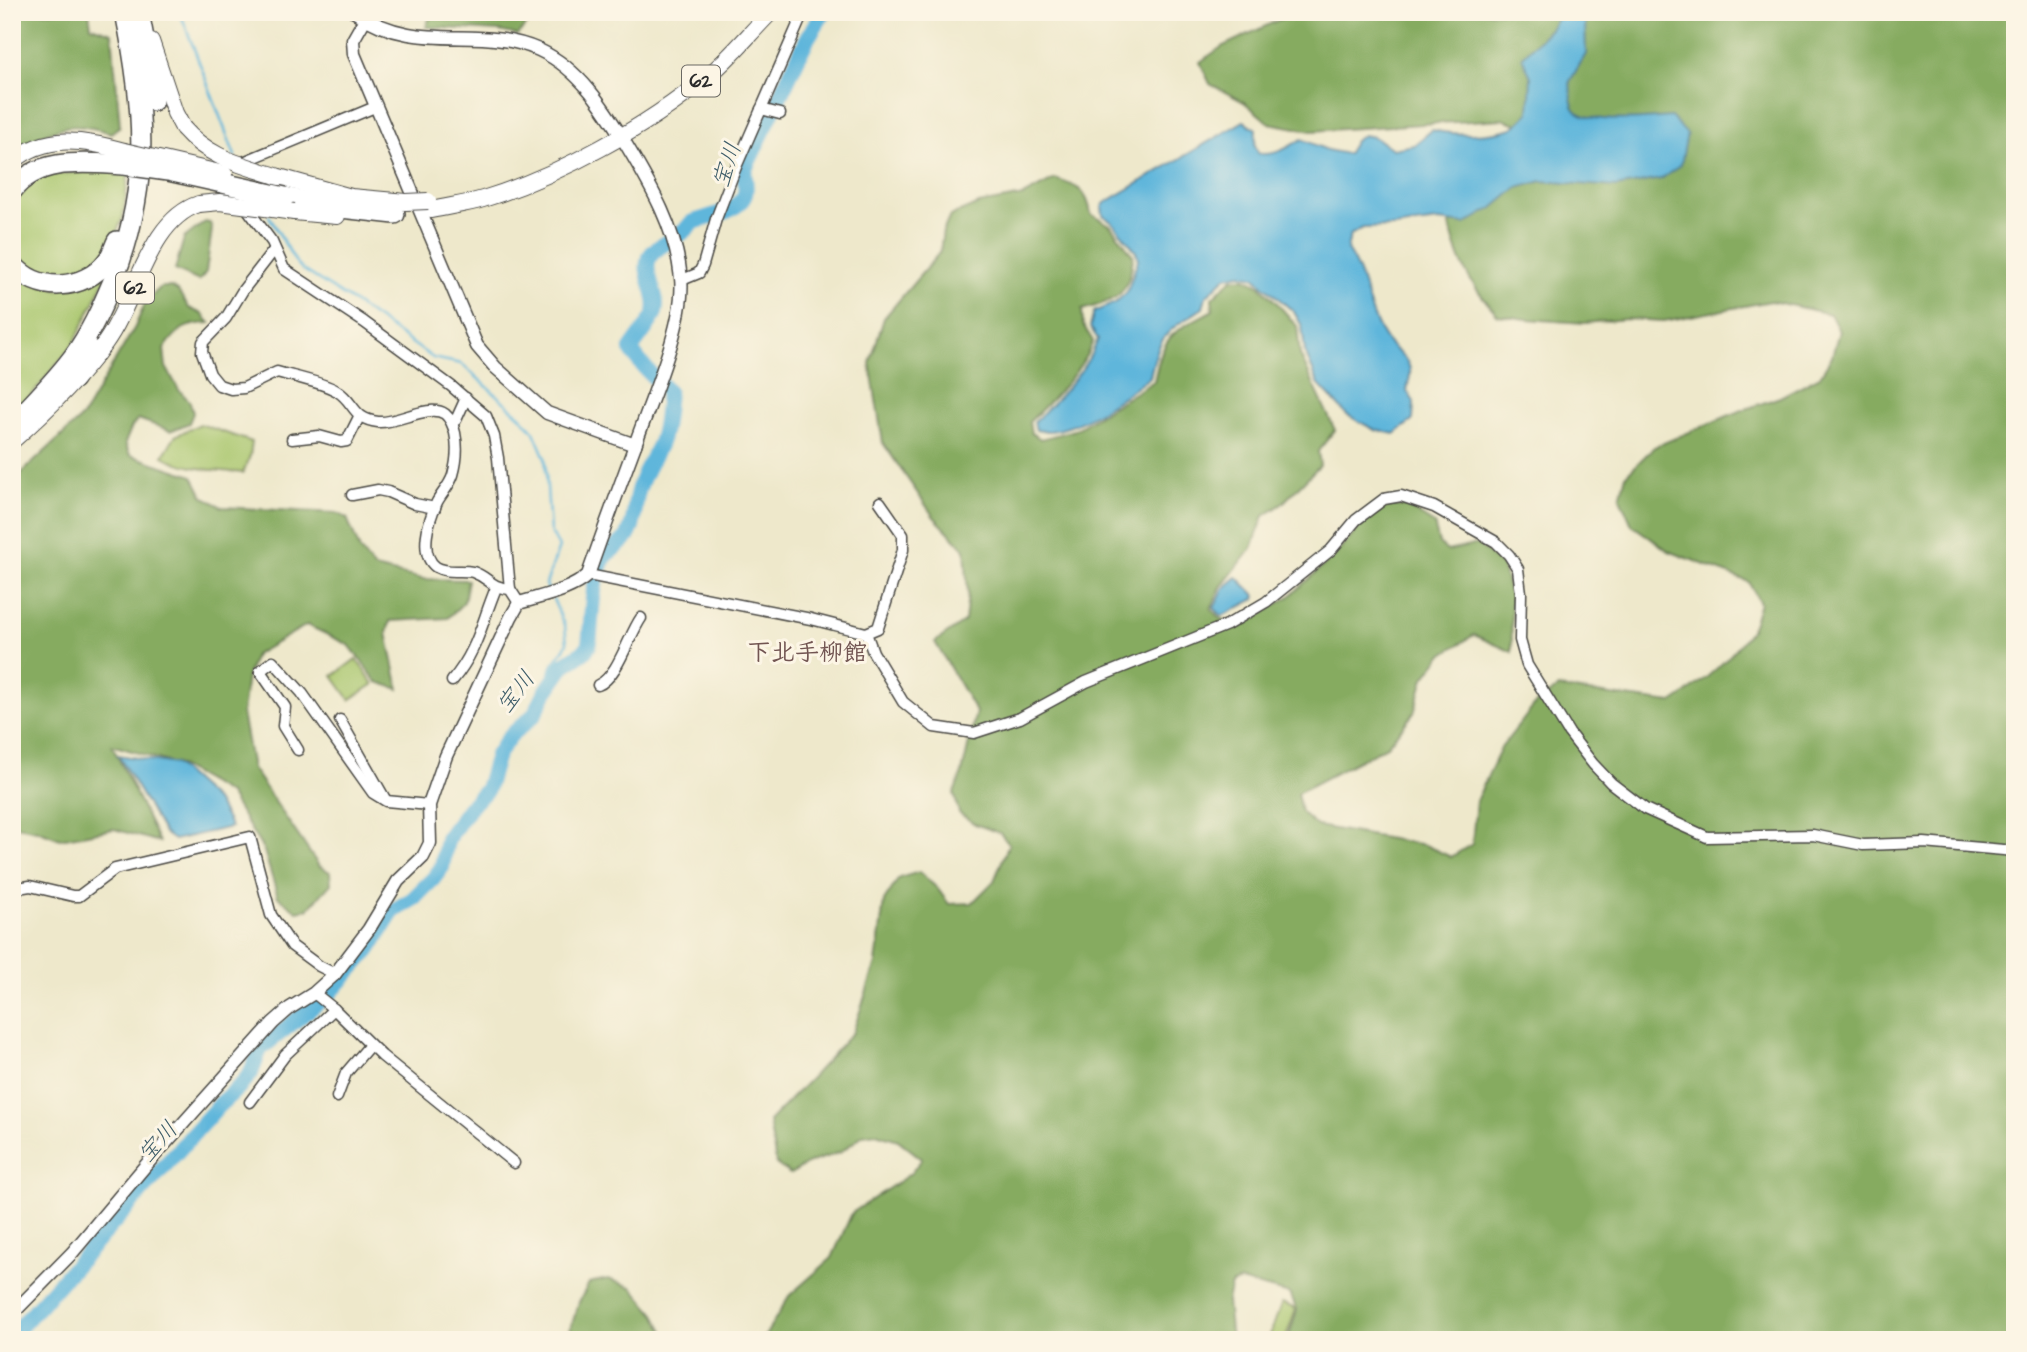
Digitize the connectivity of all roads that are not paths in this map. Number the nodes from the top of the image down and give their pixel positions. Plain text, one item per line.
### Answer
1 (125, 12) edge
2 (140, 12) edge
3 (771, 12) edge
4 (789, 12) edge
5 (1072, 12) edge
6 (1092, 12) edge
7 (360, 16) edge
8 (375, 107) junction
9 (761, 109) junction
10 (780, 114) dead end
11 (621, 135) junction
12 (12, 162) edge
13 (130, 163) junction
14 (12, 191) edge
15 (286, 193) junction
16 (404, 209) joint
17 (275, 250) junction
18 (12, 263) edge
19 (682, 280) junction
20 (74, 379) junction
21 (466, 398) junction
22 (359, 417) junction
23 (452, 422) junction
24 (12, 425) edge
25 (292, 439) dead end
26 (12, 441) edge
27 (635, 445) junction
28 (352, 495) dead end
29 (880, 502) dead end
30 (435, 508) junction
31 (594, 576) junction
32 (496, 587) junction
33 (510, 589) junction
34 (519, 603) junction
35 (641, 618) dead end
36 (866, 632) junction
37 (452, 681) dead end
38 (598, 685) dead end
39 (340, 720) dead end
40 (298, 750) dead end
41 (386, 801) junction
42 (429, 805) junction
43 (2015, 851) edge
44 (12, 889) edge
45 (335, 974) junction
46 (316, 995) junction
47 (332, 1007) junction
48 (370, 1045) junction
49 (337, 1097) dead end
50 (250, 1102) dead end
51 (514, 1163) dead end
52 (12, 1314) edge

1 - 13 highway
2 - 15 main road, bridge
2 - 20 highway
3 - 11 main road, 62
4 - 9 street
5 - 6 street
7 - 8 street
7 - 11 street
8 - 17 street
8 - 27 street
9 - 10 street
9 - 19 street
11 - 16 main road, 62, bridge
11 - 19 street
12 - 13 main road
13 - 14 highway
13 - 15 highway, bridge
13 - 18 highway
13 - 24 highway
15 - 16 highway
15 - 20 main road, 62, bridge
17 - 21 street
17 - 22 street
19 - 27 street
20 - 26 main road, 62
21 - 23 street
21 - 33 street
22 - 23 street
22 - 25 street
23 - 30 street
27 - 31 street
28 - 30 street
29 - 36 street
30 - 32 street
31 - 34 street
31 - 36 street
32 - 33 street
32 - 37 street
33 - 34 street
34 - 42 street
35 - 38 street
36 - 43 street
39 - 41 street
40 - 41 street
41 - 42 street
42 - 45 street
44 - 45 street
45 - 46 street
46 - 47 street
46 - 52 street
47 - 48 street
47 - 50 street
48 - 49 street
48 - 51 street

